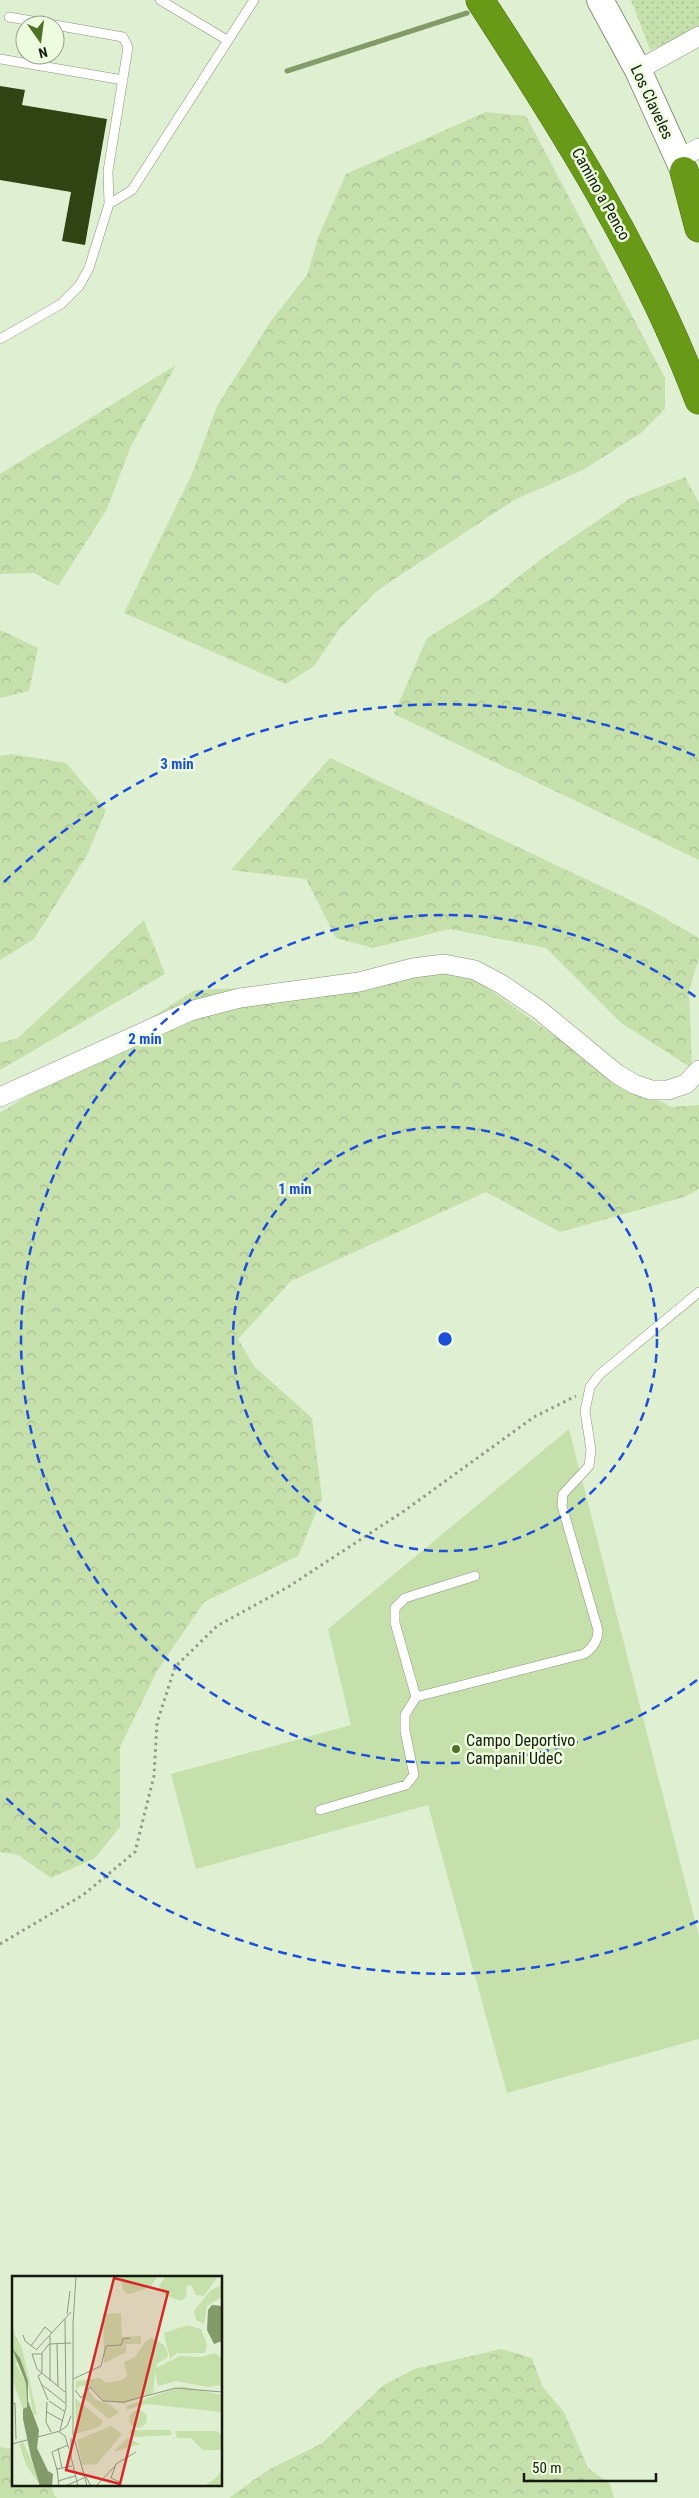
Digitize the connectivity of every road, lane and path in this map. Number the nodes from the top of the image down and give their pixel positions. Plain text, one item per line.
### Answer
1 (160, 0) edge
2 (254, 0) edge
3 (480, 0) edge
4 (503, 0) edge
5 (600, 0) edge
6 (9, 17) dead end
7 (15, 18) edge
8 (65, 27) edge
9 (699, 36) edge
10 (227, 40) junction
11 (0, 59) edge
12 (638, 70) junction
13 (123, 80) junction
14 (687, 159) edge
15 (109, 204) junction
16 (699, 206) edge
17 (699, 228) edge
18 (0, 339) edge
19 (699, 351) edge
20 (699, 400) edge
21 (699, 1070) edge
22 (0, 1097) edge
23 (699, 1292) edge
24 (590, 1389) junction
25 (475, 1576) dead end
26 (416, 1697) junction
27 (320, 1810) dead end
28 (0, 1944) edge

1 - 10 lane
2 - 10 lane
3 - 20 highway, Camino a Penco
4 - 19 highway, Camino a Penco
5 - 12 street, Los Claveles
6 - 7 lane
8 - 13 lane
9 - 12 street
10 - 15 lane
11 - 13 lane
12 - 14 street, Los Claveles
13 - 15 lane
14 - 16 street, Los Claveles
14 - 17 highway
15 - 18 lane
21 - 22 street
23 - 24 lane
24 - 26 lane
24 - 28 path
25 - 26 lane
26 - 27 lane

